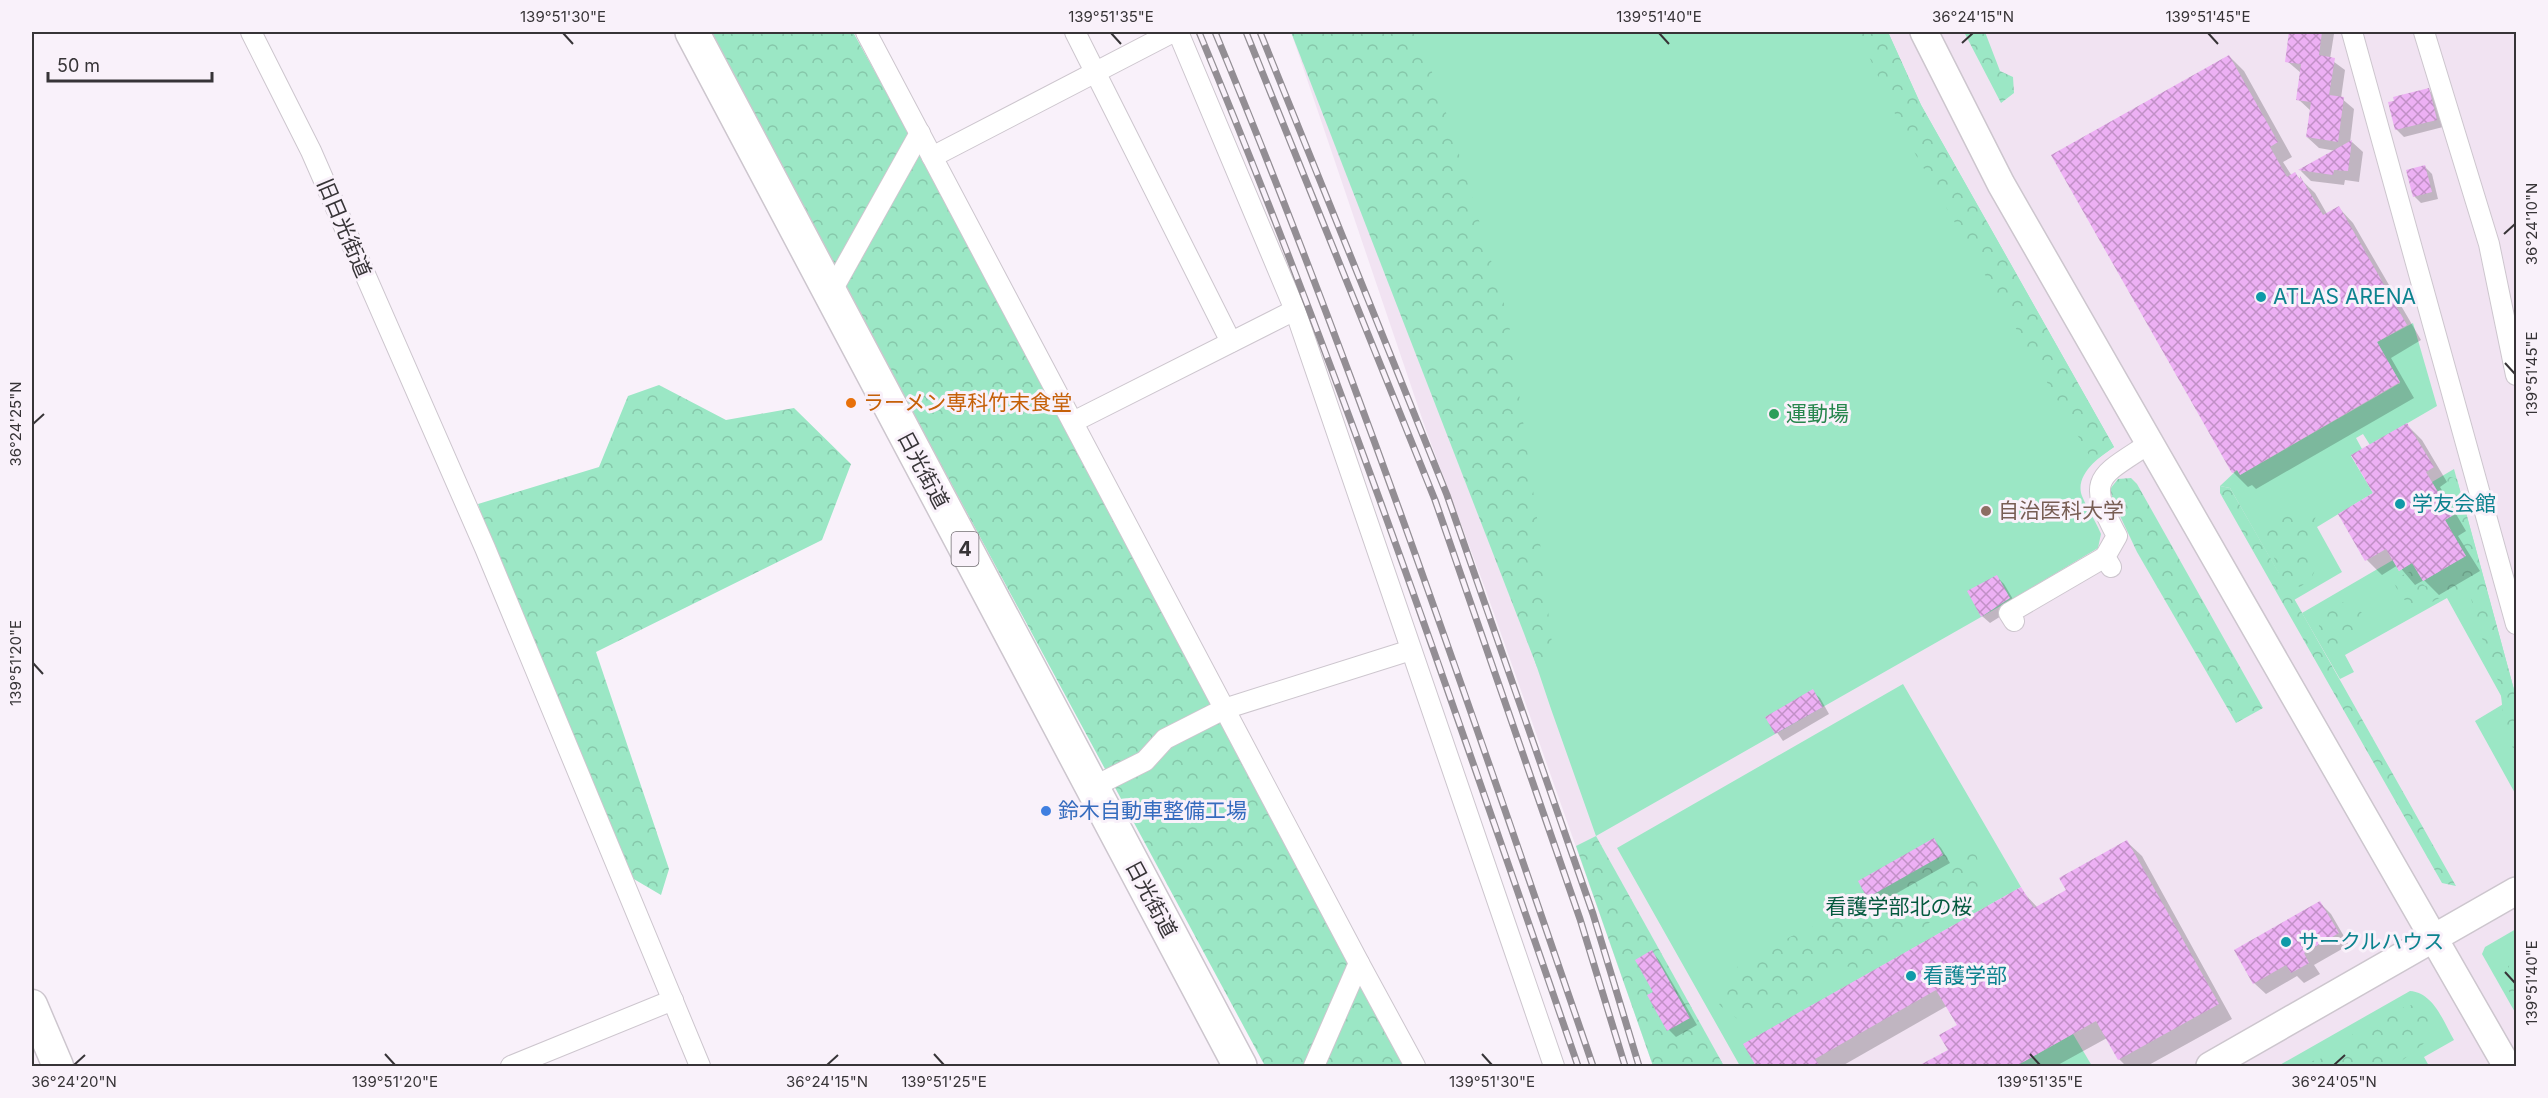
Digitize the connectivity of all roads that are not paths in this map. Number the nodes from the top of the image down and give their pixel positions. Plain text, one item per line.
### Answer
1 (251, 32) edge
2 (692, 32) edge
3 (866, 32) edge
4 (1075, 32) edge
5 (1176, 32) edge
6 (1924, 32) edge
7 (2352, 32) edge
8 (2424, 32) edge
9 (1095, 72) junction
10 (920, 133) junction
11 (932, 157) junction
12 (830, 294) junction
13 (1295, 310) junction
14 (1231, 342) junction
15 (2517, 375) edge
16 (1073, 422) junction
17 (2150, 443) junction
18 (2014, 621) dead end
19 (2517, 624) edge
20 (1411, 650) junction
21 (1224, 709) junction
22 (1091, 788) junction
23 (2517, 891) edge
24 (2433, 938) junction
25 (1359, 963) junction
26 (673, 1000) junction
27 (32, 1005) edge
28 (58, 1066) edge
29 (512, 1066) edge
30 (700, 1066) edge
31 (1240, 1066) edge
32 (1314, 1066) edge
33 (1415, 1066) edge
34 (1554, 1066) edge
35 (2210, 1066) edge
36 (2507, 1066) edge

1 - 26 street, 旧日光街道
2 - 12 highway, 日光街道 / 4
3 - 10 street
4 - 9 street
5 - 9 street
5 - 13 street
6 - 17 street
7 - 19 street
8 - 15 street
9 - 11 street
9 - 14 street
10 - 11 street
10 - 12 street
11 - 16 street
12 - 22 highway, 日光街道 / 4
13 - 14 street
13 - 20 street
14 - 16 street
16 - 21 street
17 - 18 street
17 - 24 street
20 - 21 street
20 - 34 street
21 - 22 street
21 - 25 street
22 - 31 highway, 日光街道 / 4
23 - 24 street
24 - 35 street
24 - 36 street
25 - 32 street
25 - 33 street
26 - 29 street
26 - 30 street, 旧日光街道
27 - 28 main road

